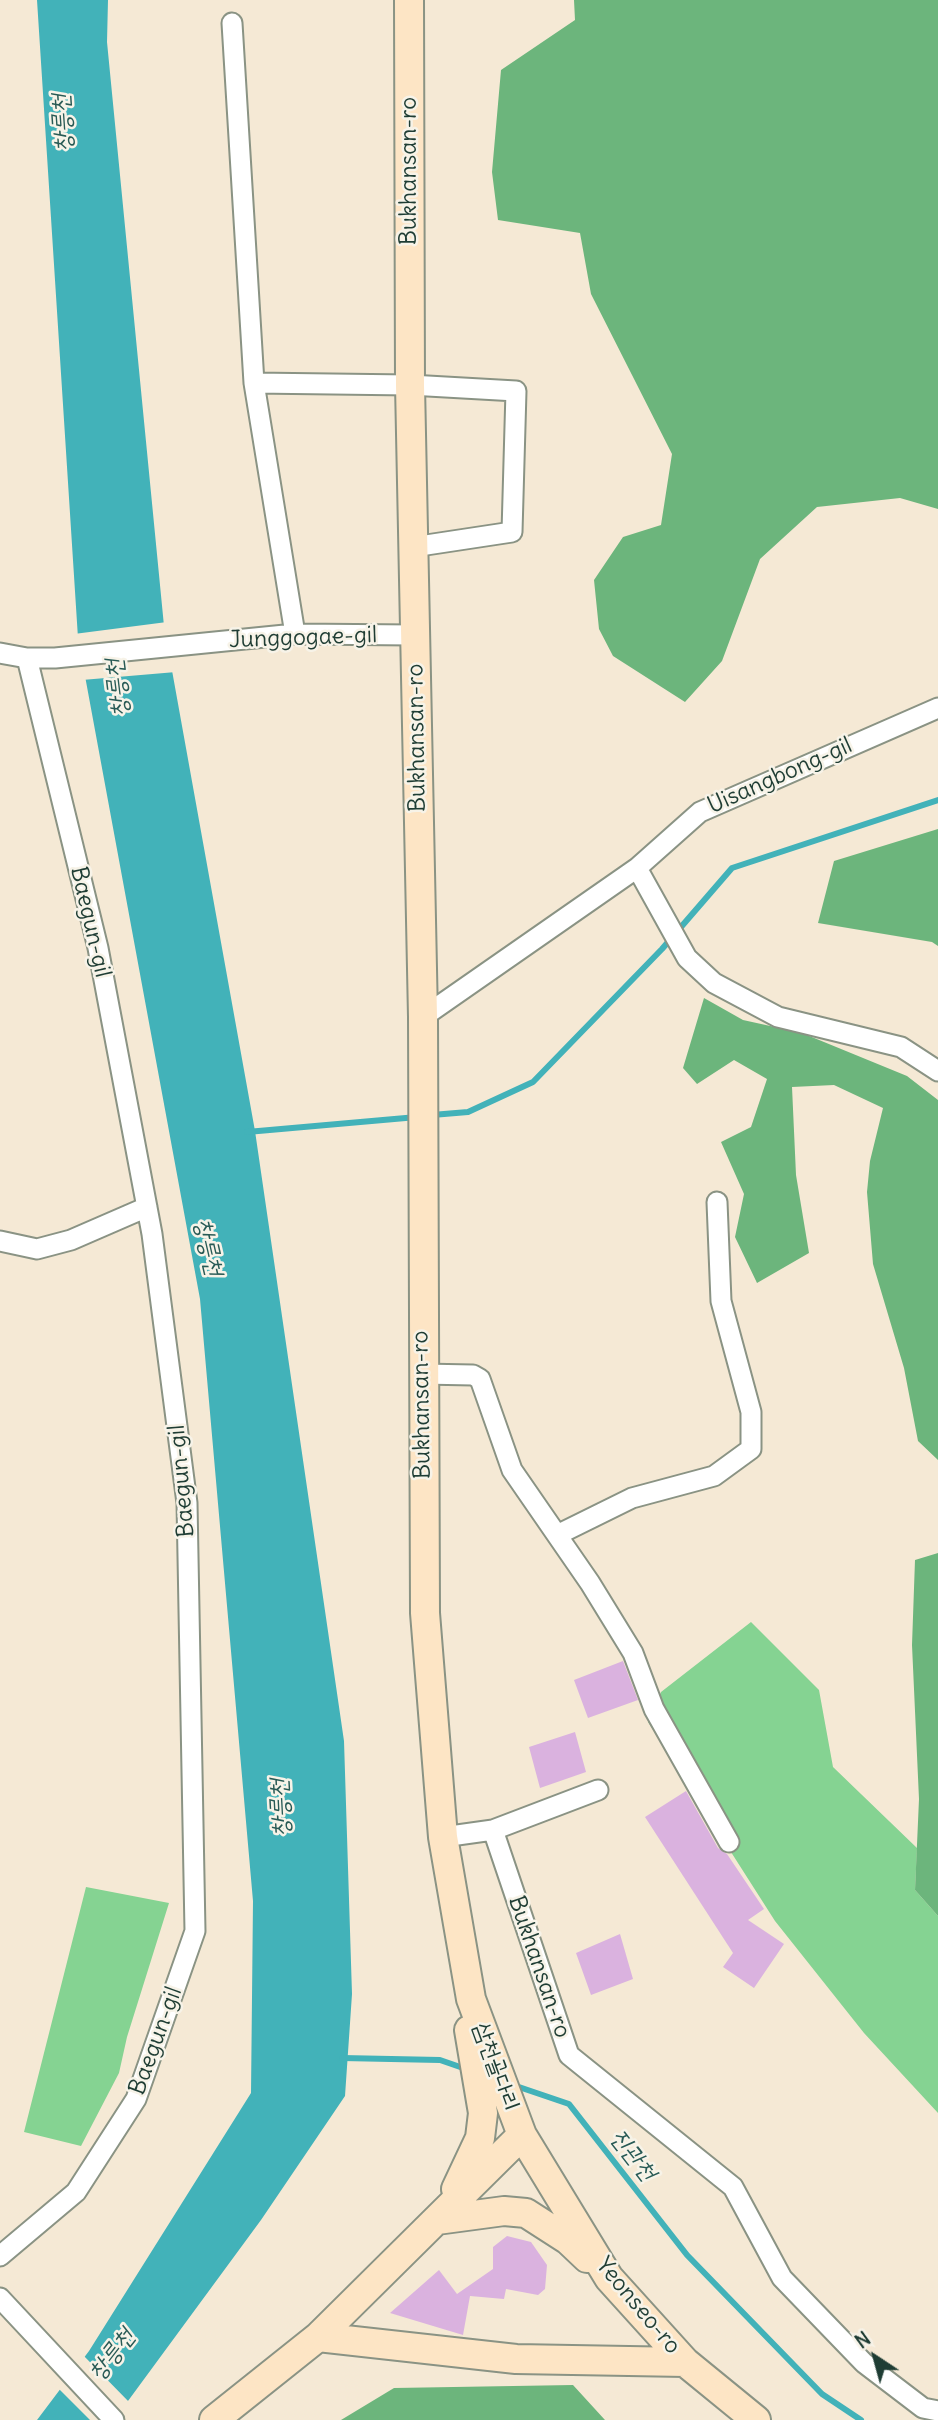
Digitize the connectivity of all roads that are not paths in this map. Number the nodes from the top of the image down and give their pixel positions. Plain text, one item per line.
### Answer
1 (410, 0) edge
2 (232, 23) dead end
3 (254, 383) junction
4 (410, 385) junction
5 (413, 547) junction
6 (295, 634) junction
7 (415, 635) junction
8 (0, 653) edge
9 (27, 658) junction
10 (938, 708) edge
11 (637, 868) junction
12 (423, 1017) junction
13 (938, 1070) edge
14 (717, 1202) dead end
15 (147, 1207) junction
16 (0, 1241) edge
17 (422, 1374) junction
18 (556, 1535) junction
19 (598, 1790) dead end
20 (493, 1830) junction
21 (443, 1837) junction
22 (729, 1842) dead end
23 (471, 1999) junction
24 (522, 2135) junction
25 (437, 2220) junction
26 (0, 2256) edge
27 (609, 2278) junction
28 (0, 2298) edge
29 (318, 2337) junction
30 (685, 2361) junction
31 (938, 2410) edge
32 (114, 2420) edge
33 (214, 2420) edge
34 (756, 2420) edge

1 - 4 main road, Bukhansan-ro
2 - 3 street
3 - 4 street
3 - 6 street
4 - 5 main road, Bukhansan-ro
4 - 5 street
5 - 7 main road, Bukhansan-ro
6 - 7 street, Junggogae-gil
6 - 9 street, Junggogae-gil
7 - 12 main road, Bukhansan-ro
8 - 9 street
9 - 15 street, Baegun-gil
10 - 11 street, Uisangbong-gil
11 - 12 street, Uisangbong-gil
11 - 13 street
12 - 17 main road, Bukhansan-ro
14 - 18 street
15 - 16 street
15 - 26 street, Baegun-gil
17 - 18 street
17 - 21 main road, Bukhansan-ro
18 - 22 street
19 - 20 street
20 - 21 street
20 - 31 street, Bukhansan-ro
21 - 23 main road, Bukhansan-ro
23 - 24 main road, 삼천골다리
23 - 25 main road
24 - 25 main road
24 - 27 main road, Yeonseo-ro
25 - 27 main road
25 - 29 main road
27 - 30 main road, Yeonseo-ro
28 - 32 street
29 - 30 main road
29 - 33 main road
30 - 34 main road, Yeonseo-ro

